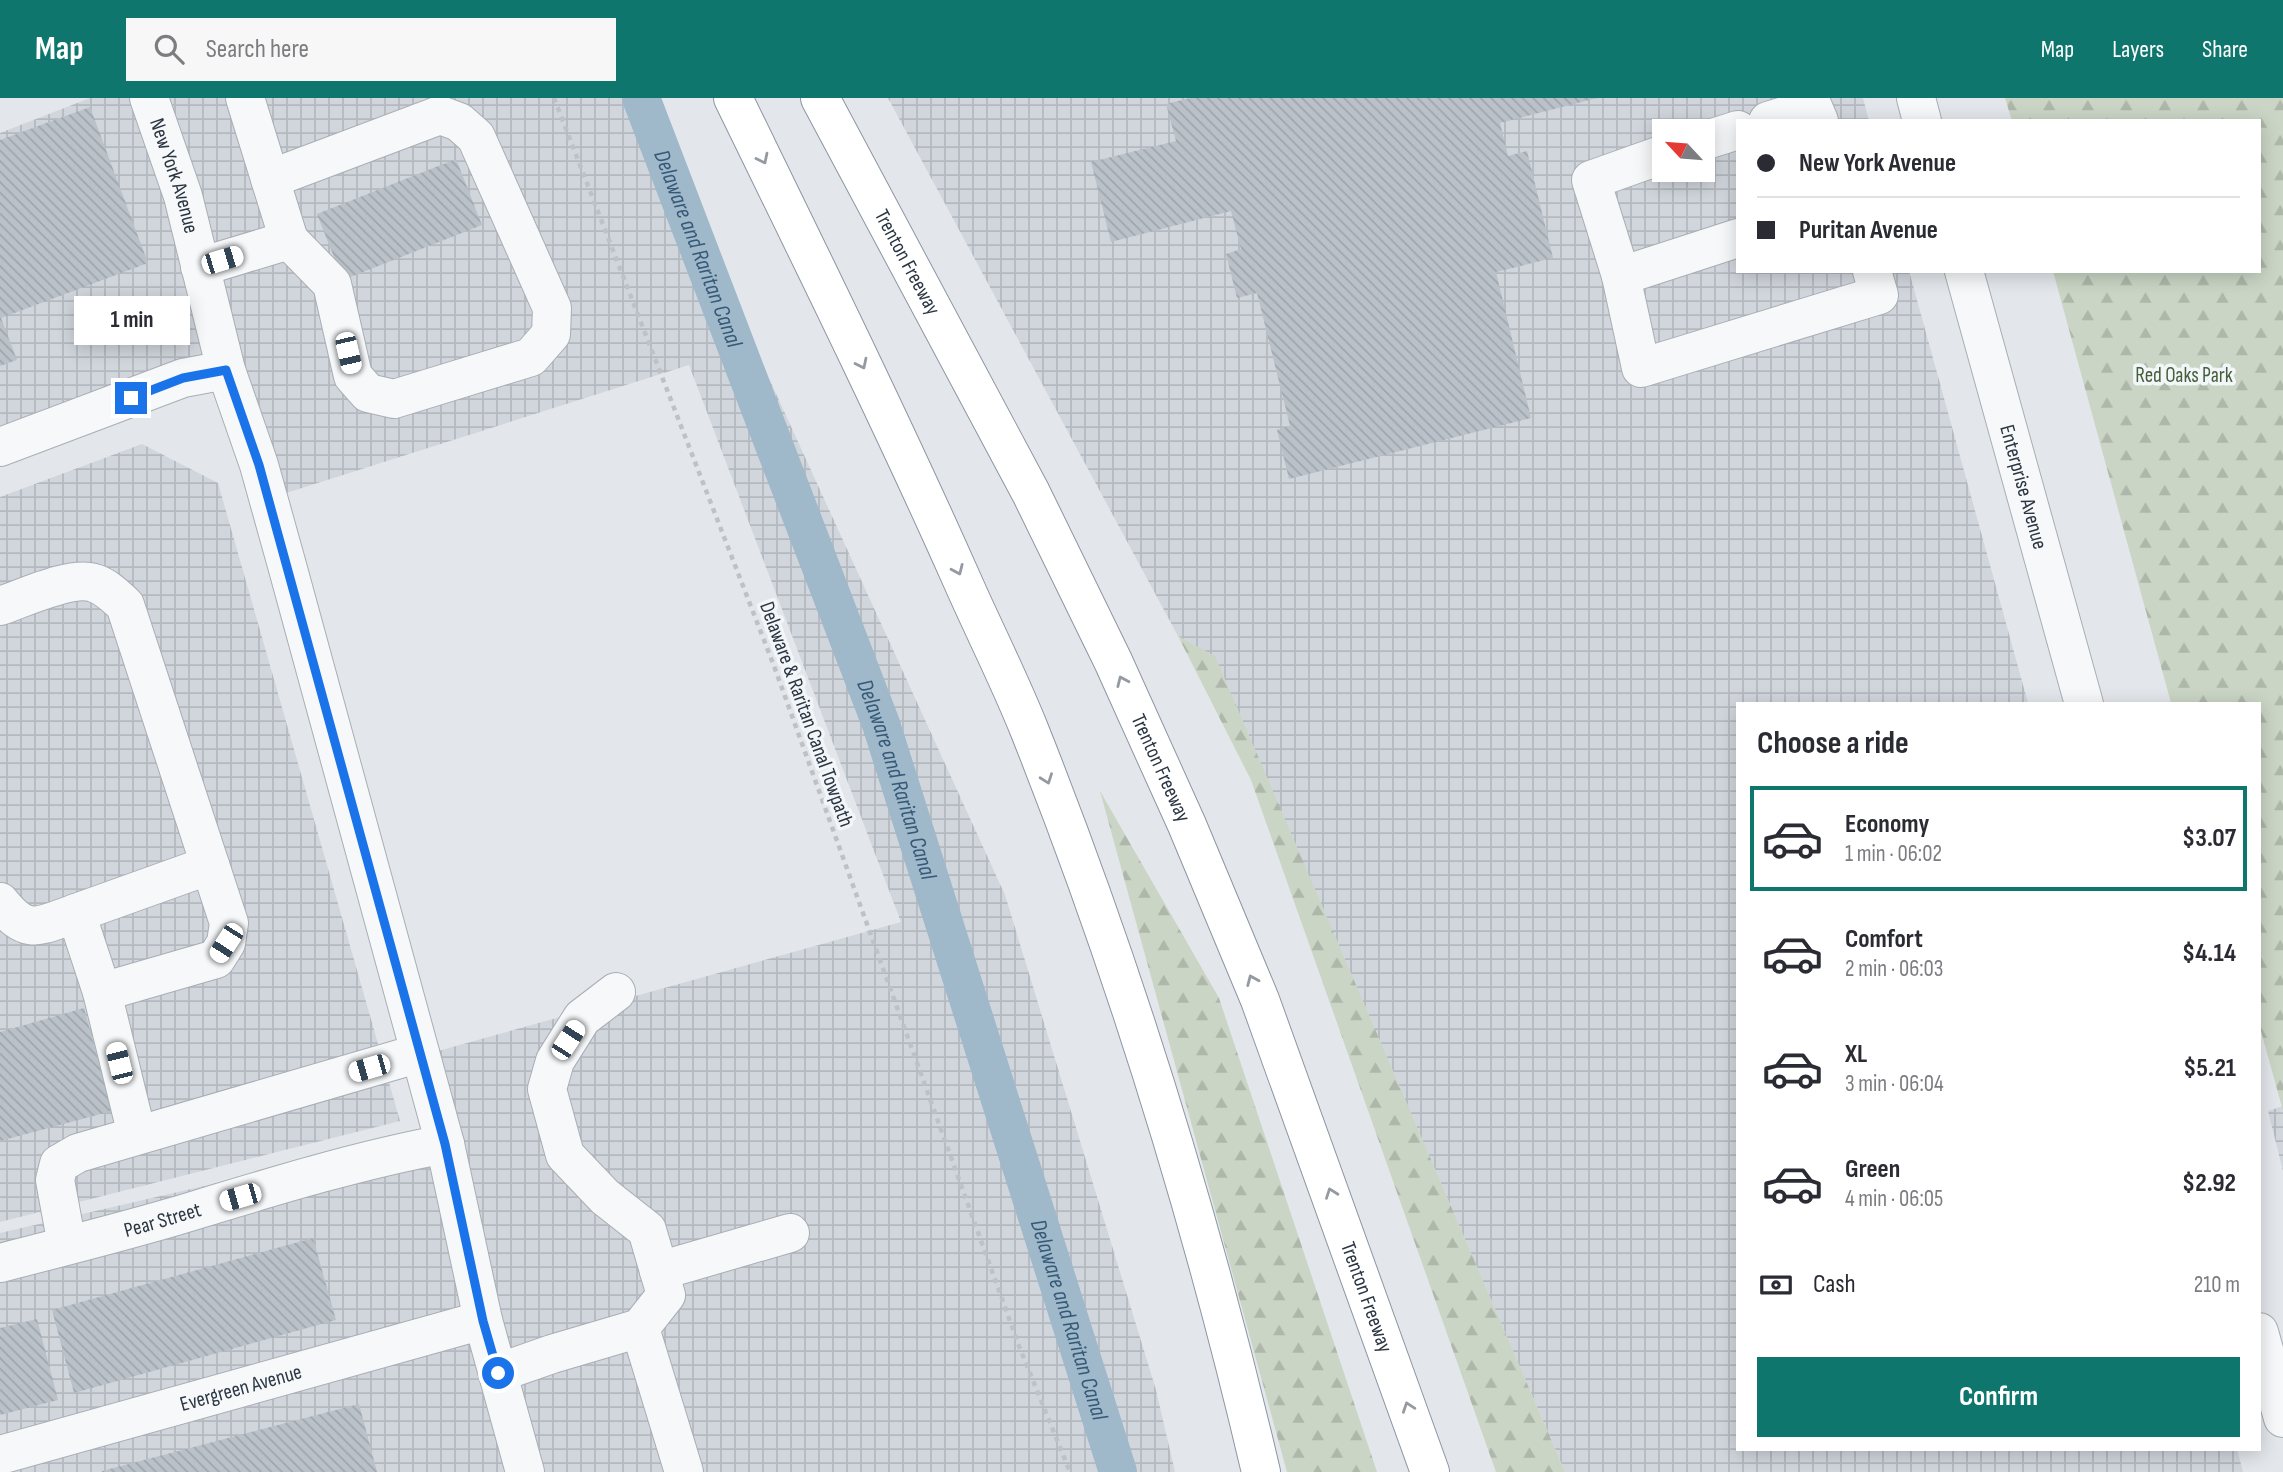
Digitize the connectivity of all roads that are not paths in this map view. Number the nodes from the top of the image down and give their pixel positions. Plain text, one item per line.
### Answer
1 (149, 98) edge
2 (245, 98) edge
3 (733, 98) edge
4 (820, 98) edge
5 (1916, 98) edge
6 (1814, 109) edge
7 (1776, 119) edge
8 (1921, 119) edge
9 (1736, 131) edge
10 (1715, 137) edge
11 (1652, 158) edge
12 (270, 179) junction
13 (1736, 239) edge
14 (289, 240) junction
15 (200, 267) junction
16 (1873, 273) edge
17 (1965, 273) edge
18 (1621, 276) junction
19 (226, 370) junction
20 (0, 447) edge
21 (0, 606) edge
22 (2083, 702) edge
23 (210, 865) junction
24 (0, 902) edge
25 (76, 913) junction
26 (102, 992) junction
27 (617, 992) dead end
28 (420, 1053) junction
29 (137, 1135) junction
30 (445, 1144) junction
31 (790, 1233) dead end
32 (67, 1245) junction
33 (0, 1264) edge
34 (659, 1271) junction
35 (483, 1321) junction
36 (639, 1328) junction
37 (2261, 1342) edge
38 (498, 1373) junction
39 (2273, 1405) edge
40 (0, 1455) edge
41 (525, 1472) edge
42 (684, 1472) edge
43 (1261, 1472) edge
44 (1430, 1472) edge

1 - 15 street, New York Avenue
2 - 12 street
3 -> 43 highway
44 -> 4 highway, Trenton Freeway
5 - 8 street
6 - 7 street
9 - 10 street
11 - 18 street
12 - 14 street
12 - 14 street
13 - 18 street
14 - 15 street
15 - 19 street, New York Avenue
16 - 18 street
17 - 22 street, Enterprise Avenue
19 - 20 street
19 - 28 street, New York Avenue
21 - 23 street
23 - 25 street
23 - 26 street
24 - 25 street
25 - 26 street
26 - 29 street
27 - 34 street
28 - 29 street
28 - 30 street, New York Avenue
29 - 32 street
30 - 32 street, Pear Street
30 - 35 street, New York Avenue
31 - 34 street
32 - 33 street, Pear Street
34 - 36 street
35 - 38 street, New York Avenue
35 - 40 street, Evergreen Avenue
36 - 38 street
36 - 42 street
37 - 39 street
38 - 41 street, New York Avenue

